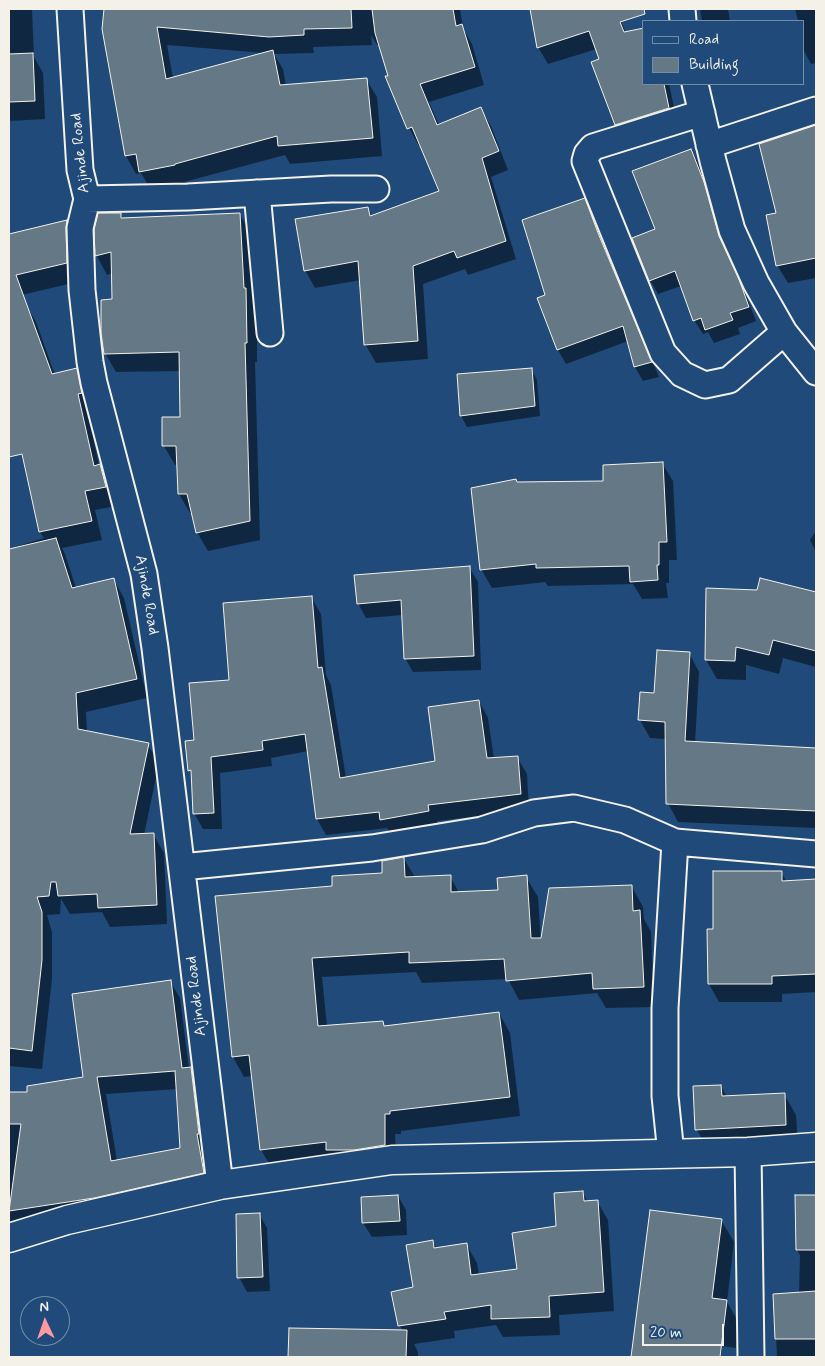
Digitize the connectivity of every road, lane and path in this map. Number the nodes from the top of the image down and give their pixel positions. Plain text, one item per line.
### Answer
1 (70, 9) edge
2 (695, 85) edge
3 (816, 110) edge
4 (702, 113) junction
5 (709, 145) junction
6 (376, 189) dead end
7 (258, 193) junction
8 (87, 199) junction
9 (784, 332) junction
10 (270, 333) dead end
11 (816, 372) edge
12 (675, 842) junction
13 (816, 854) edge
14 (182, 867) junction
15 (816, 1148) edge
16 (748, 1152) junction
17 (671, 1154) junction
18 (220, 1185) junction
19 (9, 1238) edge
20 (751, 1357) edge

1 - 8 street, Ajinde Road
2 - 4 street
3 - 5 street
4 - 5 street
4 - 9 street
5 - 9 street
6 - 7 street
7 - 8 street
7 - 10 street
8 - 14 street, Ajinde Road
9 - 11 street
12 - 13 street
12 - 14 street
12 - 17 street
14 - 18 street, Ajinde Road
15 - 16 street
16 - 17 street
16 - 20 street
17 - 18 street
18 - 19 street

